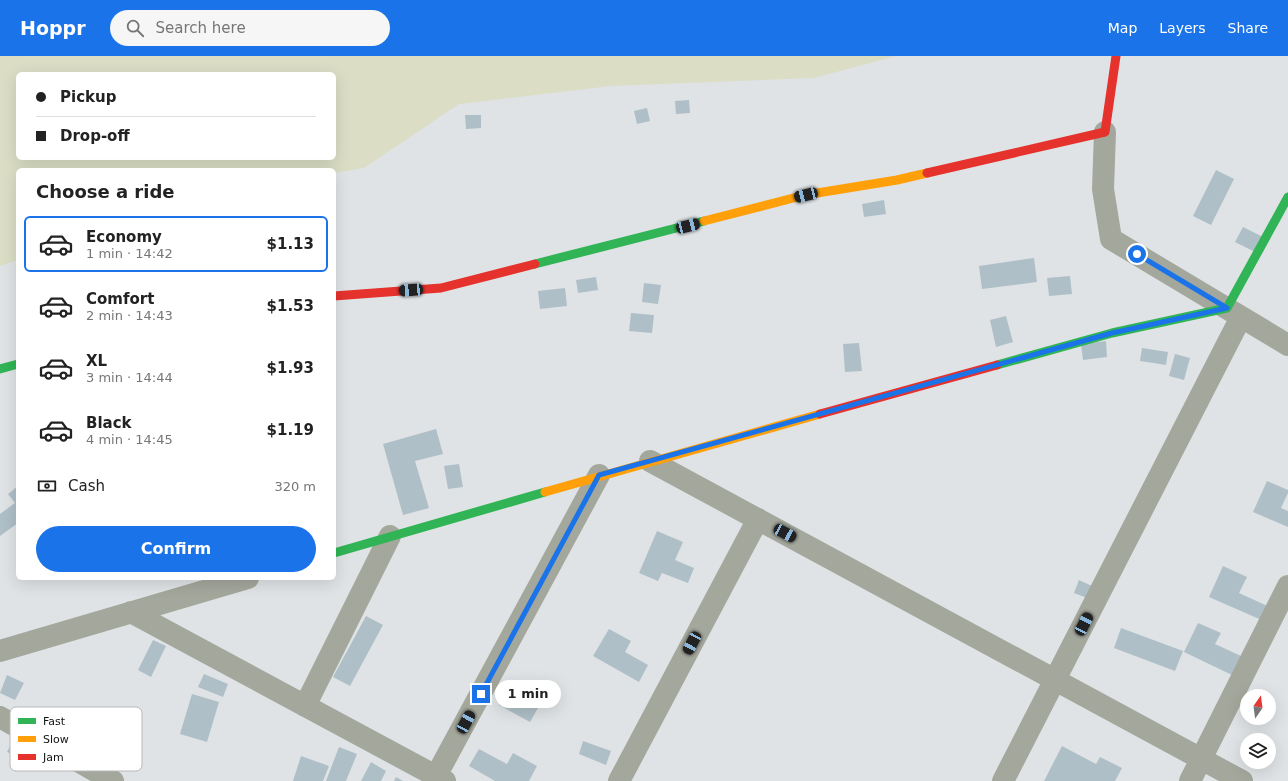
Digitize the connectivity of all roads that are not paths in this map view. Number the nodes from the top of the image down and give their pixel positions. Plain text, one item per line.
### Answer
1 (1116, 56) edge
2 (1105, 132) junction
3 (1288, 197) edge
4 (336, 296) edge
5 (1234, 313) junction
6 (1288, 345) edge
7 (16, 364) edge
8 (0, 368) edge
9 (650, 461) junction
10 (599, 475) junction
11 (758, 519) junction
12 (390, 536) junction
13 (336, 552) edge
14 (241, 580) edge
15 (1288, 586) edge
16 (131, 612) junction
17 (0, 651) edge
18 (1055, 679) junction
19 (305, 706) junction
20 (0, 717) edge
21 (10, 723) edge
22 (1201, 759) junction
23 (96, 771) edge
24 (441, 779) edge
25 (114, 781) edge
26 (620, 781) edge
27 (1003, 781) edge
28 (1190, 781) edge
29 (1242, 781) edge

1 - 2 street
2 - 4 street
2 - 5 street
3 - 5 street
5 - 6 street
5 - 9 street
5 - 18 street
7 - 8 street
9 - 10 street
9 - 11 street
10 - 12 street
10 - 24 street
11 - 18 street
11 - 26 street
12 - 13 street
12 - 19 street
14 - 16 street
15 - 22 street
16 - 17 street
16 - 19 street
18 - 22 street
18 - 27 street
19 - 24 street
20 - 21 street
22 - 28 street
22 - 29 street
23 - 25 street

